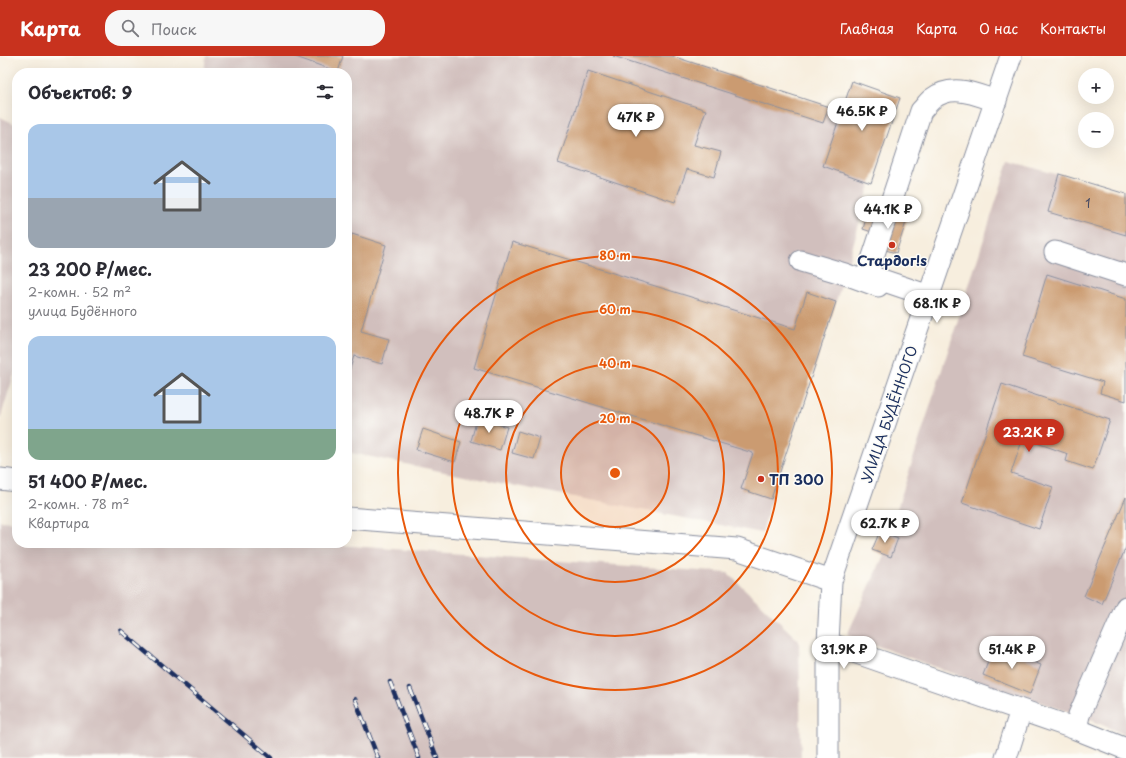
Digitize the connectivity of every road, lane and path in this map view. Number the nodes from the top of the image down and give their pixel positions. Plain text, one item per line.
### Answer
1 (1011, 56) edge
2 (996, 101) junction
3 (1055, 252) dead end
4 (801, 261) dead end
5 (1126, 275) edge
6 (928, 300) junction
7 (0, 479) edge
8 (12, 480) edge
9 (352, 518) edge
10 (831, 581) junction
11 (1126, 607) edge
12 (828, 643) junction
13 (1021, 710) junction
14 (1076, 729) junction
15 (1126, 749) edge
16 (828, 758) edge
17 (1006, 758) edge

1 - 2 street, УЛИЦА БУДЁННОГО
2 - 6 street, УЛИЦА БУДЁННОГО
2 - 6 street
3 - 5 street
4 - 6 street
6 - 10 street, УЛИЦА БУДЁННОГО
7 - 8 street
9 - 10 street
10 - 12 street, УЛИЦА БУДЁННОГО
11 - 14 street
12 - 13 street
12 - 16 street, УЛИЦА БУДЁННОГО
13 - 14 street
13 - 17 street
14 - 15 street

